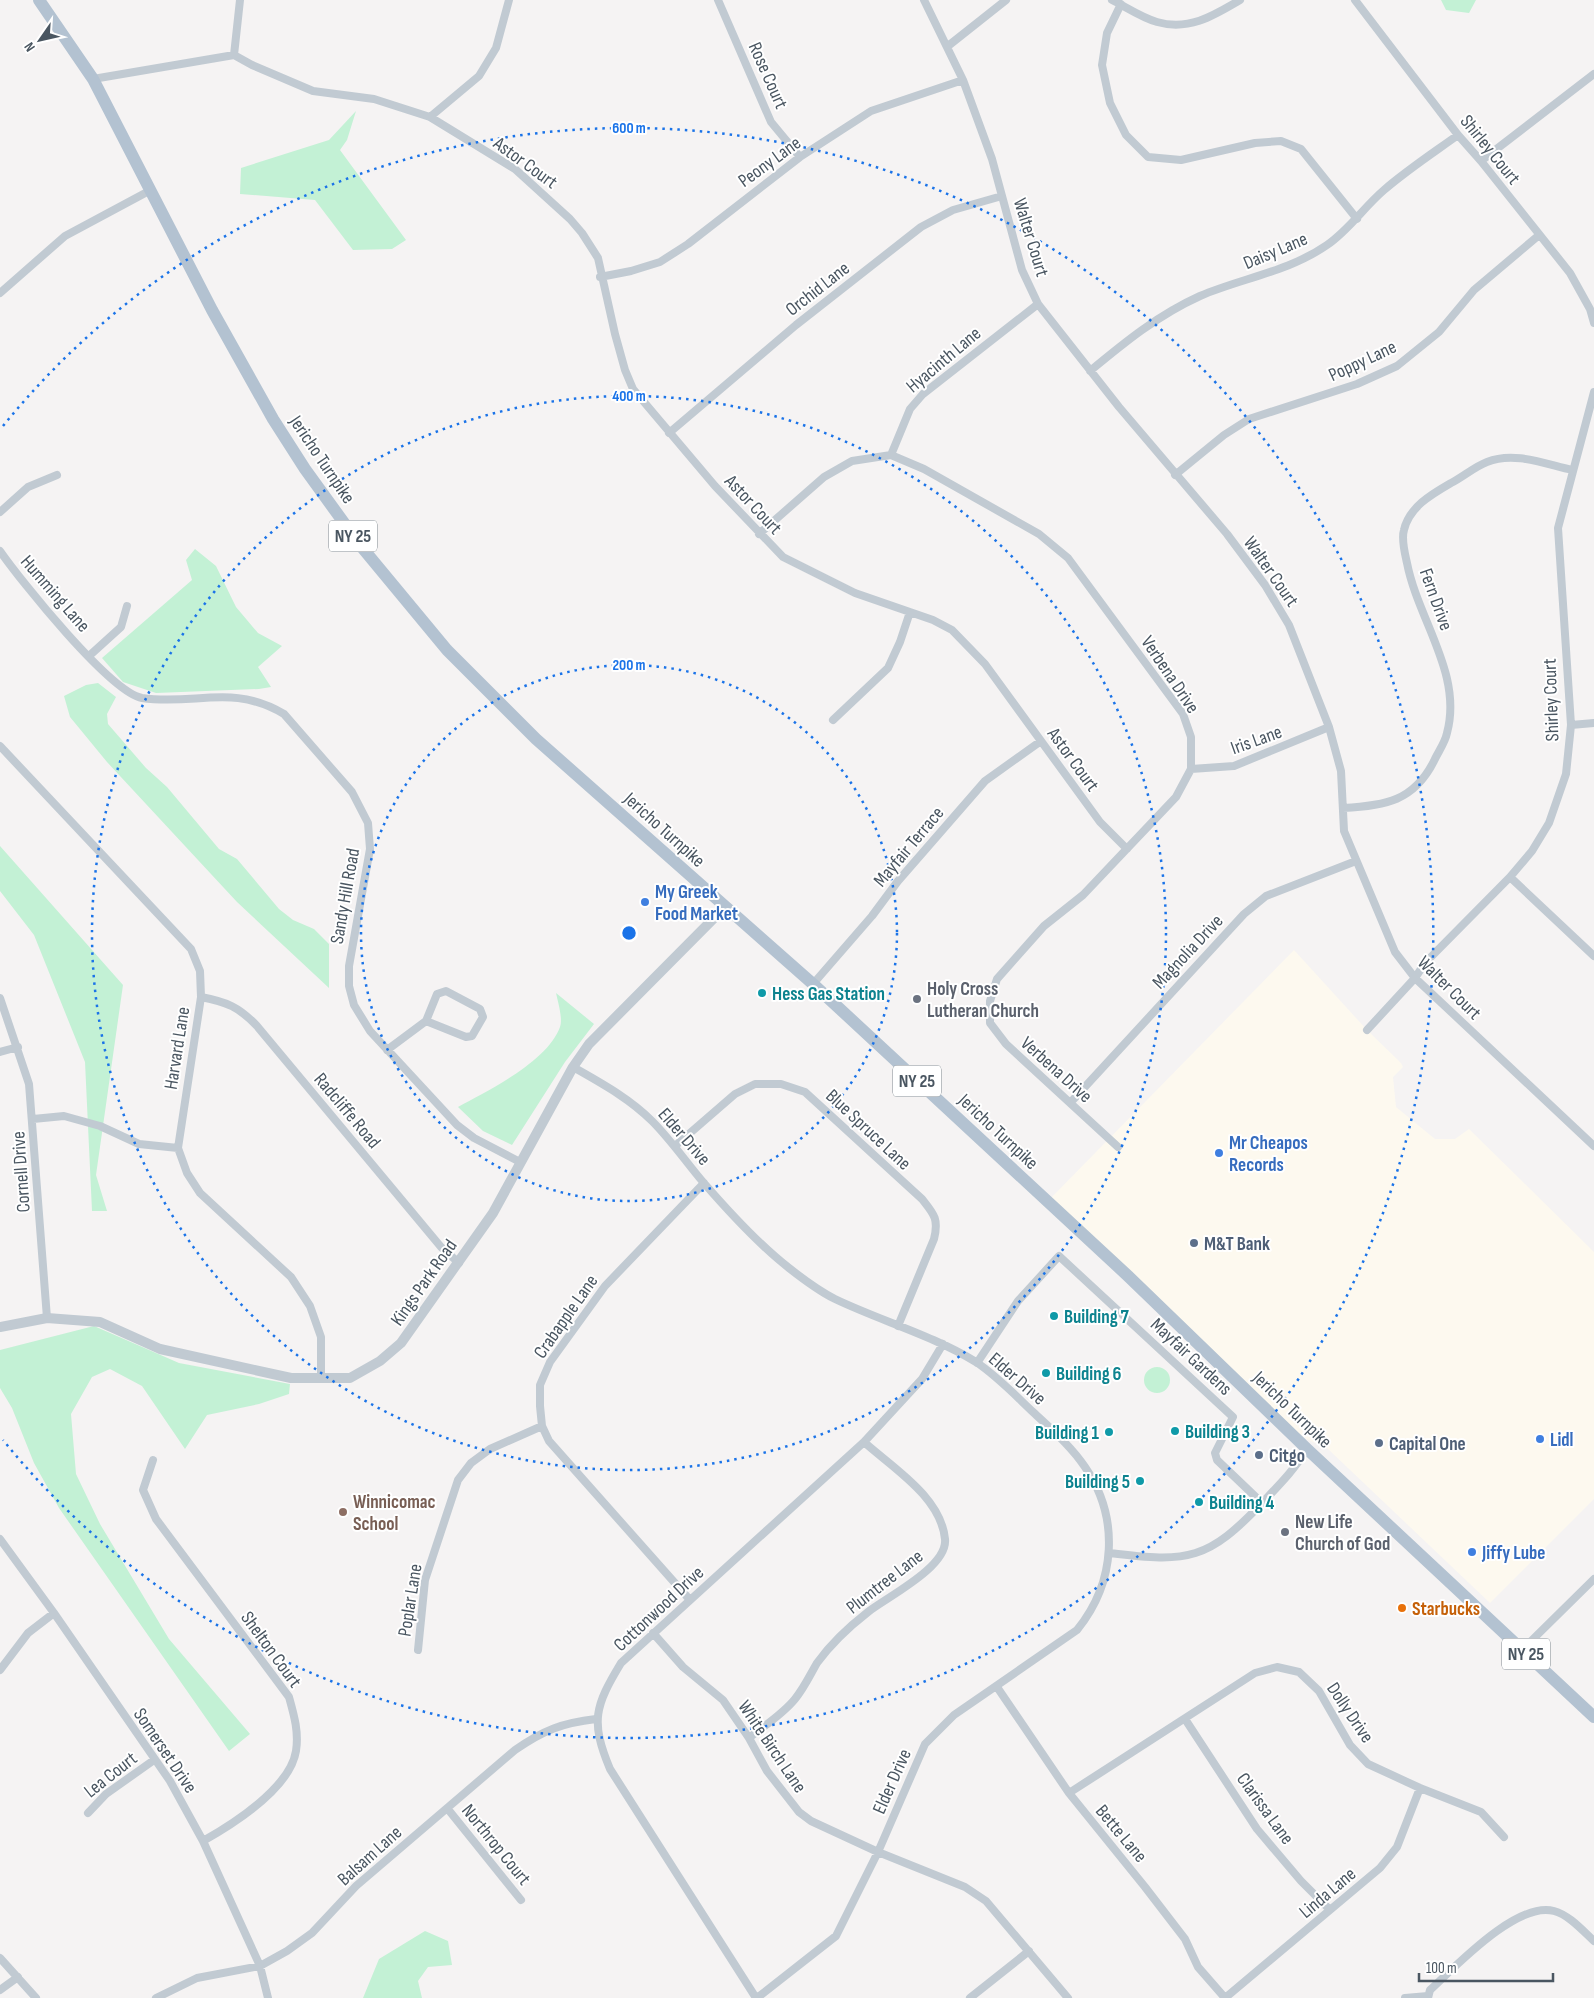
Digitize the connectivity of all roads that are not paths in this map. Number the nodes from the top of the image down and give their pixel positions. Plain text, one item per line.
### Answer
1 (39, 0) edge
2 (240, 0) edge
3 (509, 0) edge
4 (718, 0) edge
5 (924, 0) edge
6 (1006, 0) edge
7 (1112, 0) edge
8 (1240, 0) edge
9 (1354, 0) edge
10 (1121, 4) junction
11 (948, 46) junction
12 (234, 55) junction
13 (1594, 74) edge
14 (93, 79) junction
15 (963, 80) junction
16 (430, 117) junction
17 (1458, 136) junction
18 (800, 157) junction
19 (1481, 161) junction
20 (149, 191) junction
21 (1002, 196) junction
22 (1357, 219) junction
23 (1538, 236) junction
24 (600, 277) junction
25 (0, 294) edge
26 (1038, 304) junction
27 (1594, 323) edge
28 (1090, 371) junction
29 (1594, 392) edge
30 (1590, 426) edge
31 (669, 433) junction
32 (891, 455) junction
33 (1572, 470) junction
34 (57, 475) dead end
35 (1175, 475) junction
36 (0, 512) edge
37 (758, 534) junction
38 (0, 551) edge
39 (127, 606) dead end
40 (910, 612) junction
41 (89, 656) junction
42 (833, 720) dead end
43 (1594, 723) edge
44 (1571, 725) junction
45 (1329, 727) junction
46 (1040, 741) junction
47 (0, 746) edge
48 (1191, 769) junction
49 (1344, 808) junction
50 (1127, 849) junction
51 (1356, 861) junction
52 (1510, 877) junction
53 (724, 907) junction
54 (1594, 956) edge
55 (1415, 978) junction
56 (813, 984) junction
57 (201, 997) junction
58 (0, 998) edge
59 (426, 1021) junction
60 (1367, 1030) dead end
61 (18, 1047) junction
62 (387, 1050) junction
63 (0, 1052) edge
64 (573, 1067) junction
65 (1070, 1102) junction
66 (33, 1120) junction
67 (675, 1146) junction
68 (1594, 1146) edge
69 (1118, 1147) dead end
70 (178, 1148) junction
71 (520, 1162) junction
72 (704, 1183) junction
73 (458, 1263) junction
74 (47, 1318) junction
75 (898, 1326) junction
76 (0, 1327) edge
77 (943, 1344) junction
78 (977, 1363) junction
79 (321, 1379) junction
80 (542, 1426) junction
81 (864, 1442) junction
82 (1307, 1449) junction
83 (153, 1460) dead end
84 (1262, 1503) junction
85 (0, 1539) edge
86 (1110, 1553) junction
87 (1594, 1580) edge
88 (690, 1600) junction
89 (54, 1613) junction
90 (652, 1633) junction
91 (418, 1650) dead end
92 (1522, 1650) junction
93 (0, 1670) edge
94 (997, 1687) junction
95 (1594, 1717) edge
96 (596, 1719) junction
97 (1185, 1719) junction
98 (749, 1738) junction
99 (154, 1760) junction
100 (1420, 1788) junction
101 (1069, 1794) junction
102 (447, 1808) junction
103 (88, 1813) dead end
104 (1504, 1837) dead end
105 (203, 1840) junction
106 (878, 1852) junction
107 (521, 1900) dead end
108 (1330, 1910) junction
109 (1594, 1941) edge
110 (1029, 1951) junction
111 (0, 1958) edge
112 (260, 1966) junction
113 (18, 1977) junction
114 (0, 1990) edge
115 (1428, 1997) edge
116 (36, 1998) edge
117 (156, 1998) edge
118 (268, 1998) edge
119 (756, 1998) edge
120 (970, 1998) edge
121 (1068, 1998) edge
122 (1225, 1998) edge
123 (1404, 1998) edge

1 - 14 main road, NY 25
2 - 12 street
3 - 16 street
4 - 18 street, Rose Court
5 - 11 street, Walter Court
6 - 11 street
7 - 10 street
8 - 10 street
9 - 17 street, Shirley Court
10 - 22 street
11 - 15 street, Walter Court
12 - 14 street
12 - 16 street, Astor Court
13 - 19 street
14 - 20 main road, Jericho Turnpike / NY 25
15 - 18 street, Peony Lane
15 - 21 street, Walter Court
16 - 24 street, Astor Court
17 - 19 street, Shirley Court
17 - 22 street, Daisy Lane
18 - 24 street, Peony Lane
19 - 23 street, Shirley Court
20 - 25 street
20 - 53 main road, Jericho Turnpike / NY 25
21 - 26 street, Walter Court
21 - 31 street, Orchid Lane
22 - 28 street, Daisy Lane
23 - 27 street, Shirley Court
23 - 35 street, Poppy Lane
24 - 31 street, Astor Court
26 - 28 street, Walter Court
26 - 32 street, Hyacinth Lane
28 - 35 street, Walter Court
29 - 30 street, Shirley Court
30 - 33 street, Shirley Court
31 - 37 street, Astor Court
32 - 37 street
32 - 48 street, Verbena Drive
33 - 44 street, Shirley Court
33 - 49 street, Fern Drive
34 - 36 street
35 - 45 street, Walter Court
37 - 40 street, Astor Court
38 - 41 street, Humming Lane
39 - 41 street
40 - 42 street
40 - 46 street, Astor Court
41 - 62 street, Sandy Hill Road
43 - 44 street
44 - 52 street, Shirley Court
45 - 48 street, Iris Lane
45 - 49 street, Walter Court
46 - 50 street, Astor Court
46 - 56 street, Mayfair Terrace
47 - 57 street, Harvard Lane
48 - 50 street, Verbena Drive
49 - 51 street, Walter Court
50 - 65 street, Verbena Drive
51 - 55 street, Walter Court
51 - 65 street, Magnolia Drive
52 - 54 street
52 - 55 street, Shirley Court
53 - 56 main road, Jericho Turnpike / NY 25
53 - 64 street, Kings Park Road
55 - 60 street, Shirley Court
55 - 68 street, Walter Court
56 - 82 main road, Jericho Turnpike / NY 25
57 - 70 street, Harvard Lane
57 - 73 street, Radcliffe Road
58 - 61 street, Cornell Drive
59 - 59 street
59 - 62 street
61 - 63 street
61 - 66 street, Cornell Drive
62 - 71 street, Sandy Hill Road
64 - 67 street, Elder Drive
64 - 71 street, Kings Park Road
65 - 69 street, Verbena Drive
66 - 70 street
66 - 74 street, Cornell Drive
67 - 72 street, Elder Drive
67 - 75 street, Blue Spruce Lane
70 - 79 street
71 - 73 street, Kings Park Road
72 - 75 street, Elder Drive
72 - 80 street, Crabapple Lane
73 - 79 street, Kings Park Road
74 - 76 street, Kings Park Road
74 - 79 street, Kings Park Road
75 - 77 street, Elder Drive
77 - 78 street, Elder Drive
77 - 81 street, Cottonwood Drive
78 - 84 street, Mayfair Gardens
78 - 86 street, Elder Drive
80 - 88 street, Crabapple Lane
80 - 91 street, Poplar Lane
81 - 88 street, Cottonwood Drive
81 - 98 street, Plumtree Lane
82 - 84 street
82 - 92 main road, Jericho Turnpike / NY 25
83 - 105 street, Shelton Court
84 - 86 street
85 - 89 street, Somerset Drive
86 - 94 street, Elder Drive
87 - 92 street
88 - 90 street, Cottonwood Drive
89 - 93 street
89 - 99 street, Somerset Drive
90 - 96 street, Cottonwood Drive
90 - 98 street, White Birch Lane
92 - 95 main road, Jericho Turnpike / NY 25
94 - 101 street, Bette Lane
94 - 106 street, Elder Drive
96 - 102 street, Balsam Lane
96 - 119 street, Cottonwood Drive
97 - 100 street, Dolly Drive
97 - 101 street, Dolly Drive
97 - 108 street, Clarissa Lane
98 - 106 street, White Birch Lane
99 - 103 street, Lea Court
99 - 105 street, Somerset Drive
100 - 104 street, Dolly Drive
100 - 108 street, Linda Lane
101 - 122 street, Bette Lane
102 - 107 street, Northrop Court
102 - 112 street, Balsam Lane
105 - 112 street, Somerset Drive
106 - 110 street, White Birch Lane
106 - 119 street, Elder Drive
108 - 122 street, Linda Lane
109 - 115 street
110 - 120 street
110 - 121 street, White Birch Lane
111 - 113 street
112 - 117 street, Balsam Lane
112 - 118 street, Somerset Drive
113 - 114 street
113 - 116 street
115 - 123 street

